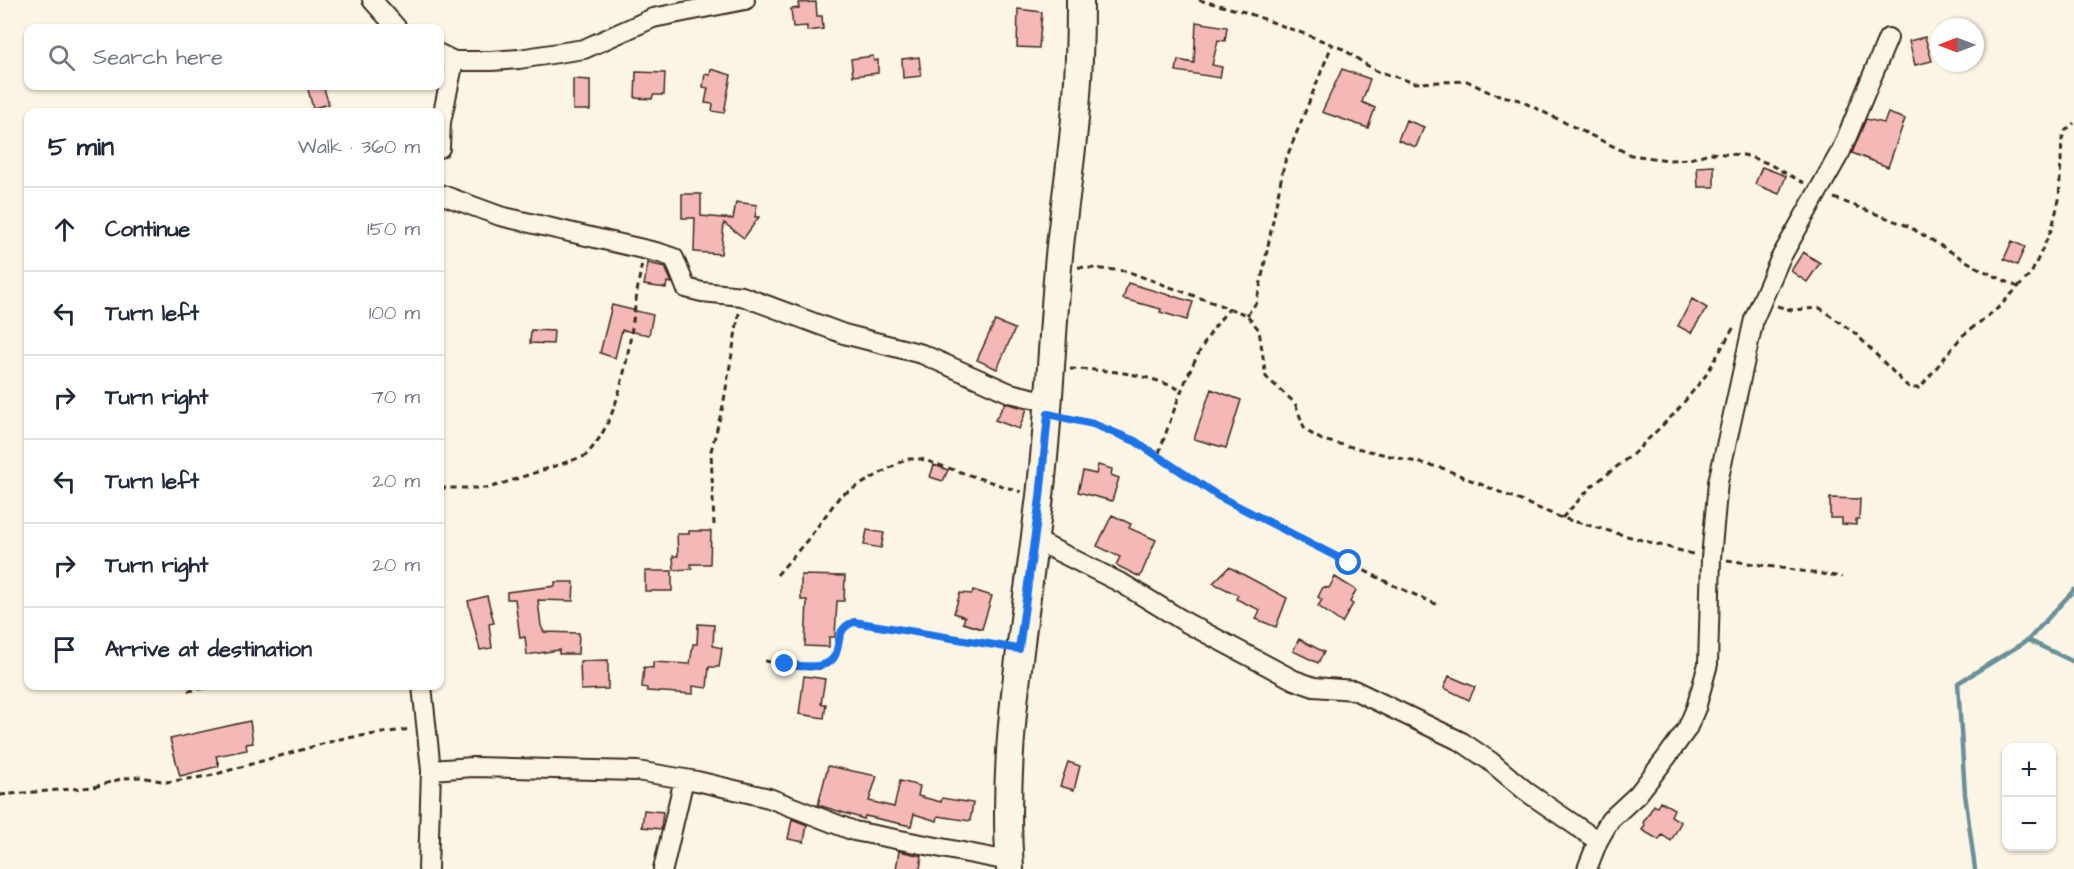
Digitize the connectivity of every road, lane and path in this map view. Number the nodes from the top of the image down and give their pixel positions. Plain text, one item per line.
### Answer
1 (372, 0) edge
2 (745, 0) edge
3 (1080, 0) edge
4 (1199, 0) edge
5 (393, 24) edge
6 (1887, 38) dead end
7 (1332, 45) junction
8 (447, 58) edge
9 (444, 90) edge
10 (444, 90) edge
11 (442, 108) edge
12 (2074, 123) edge
13 (1820, 192) junction
14 (444, 195) edge
15 (645, 249) junction
16 (1058, 267) junction
17 (2020, 288) junction
18 (742, 296) junction
19 (1761, 299) junction
20 (1230, 308) junction
21 (1247, 315) junction
22 (1754, 319) junction
23 (1052, 369) junction
24 (1181, 390) junction
25 (1048, 408) junction
26 (1158, 454) junction
27 (444, 488) edge
28 (1040, 498) junction
29 (1562, 518) junction
30 (714, 525) dead end
31 (1035, 540) junction
32 (1711, 558) junction
33 (777, 574) dead end
34 (1842, 577) dead end
35 (1438, 605) dead end
36 (1019, 649) junction
37 (765, 661) dead end
38 (194, 690) edge
39 (422, 690) edge
40 (188, 691) dead end
41 (427, 728) junction
42 (430, 770) junction
43 (684, 779) junction
44 (0, 795) edge
45 (1598, 841) junction
46 (1010, 865) edge
47 (428, 869) edge
48 (663, 869) edge
49 (1587, 869) edge

1 - 5 street
2 - 8 street
3 - 16 street
4 - 7 path
6 - 13 street
7 - 13 path
7 - 21 path
8 - 9 street
10 - 11 street
12 - 17 path
13 - 17 path
13 - 19 street
14 - 15 street
15 - 18 street
15 - 27 path
16 - 20 path
16 - 23 street
17 - 19 path
18 - 25 street
18 - 30 path
19 - 22 street
20 - 21 path
20 - 24 path
21 - 29 path
22 - 29 path
22 - 32 street
23 - 24 path
23 - 25 street
24 - 26 path
25 - 26 path
25 - 28 street
26 - 35 path
28 - 31 street
28 - 33 path
29 - 32 path
31 - 36 street
31 - 45 street
32 - 34 path
32 - 45 street
36 - 37 path
36 - 46 street
38 - 40 path
39 - 41 street
41 - 42 street
41 - 44 path
42 - 43 street
42 - 47 street
43 - 46 street
43 - 48 street
45 - 49 street

